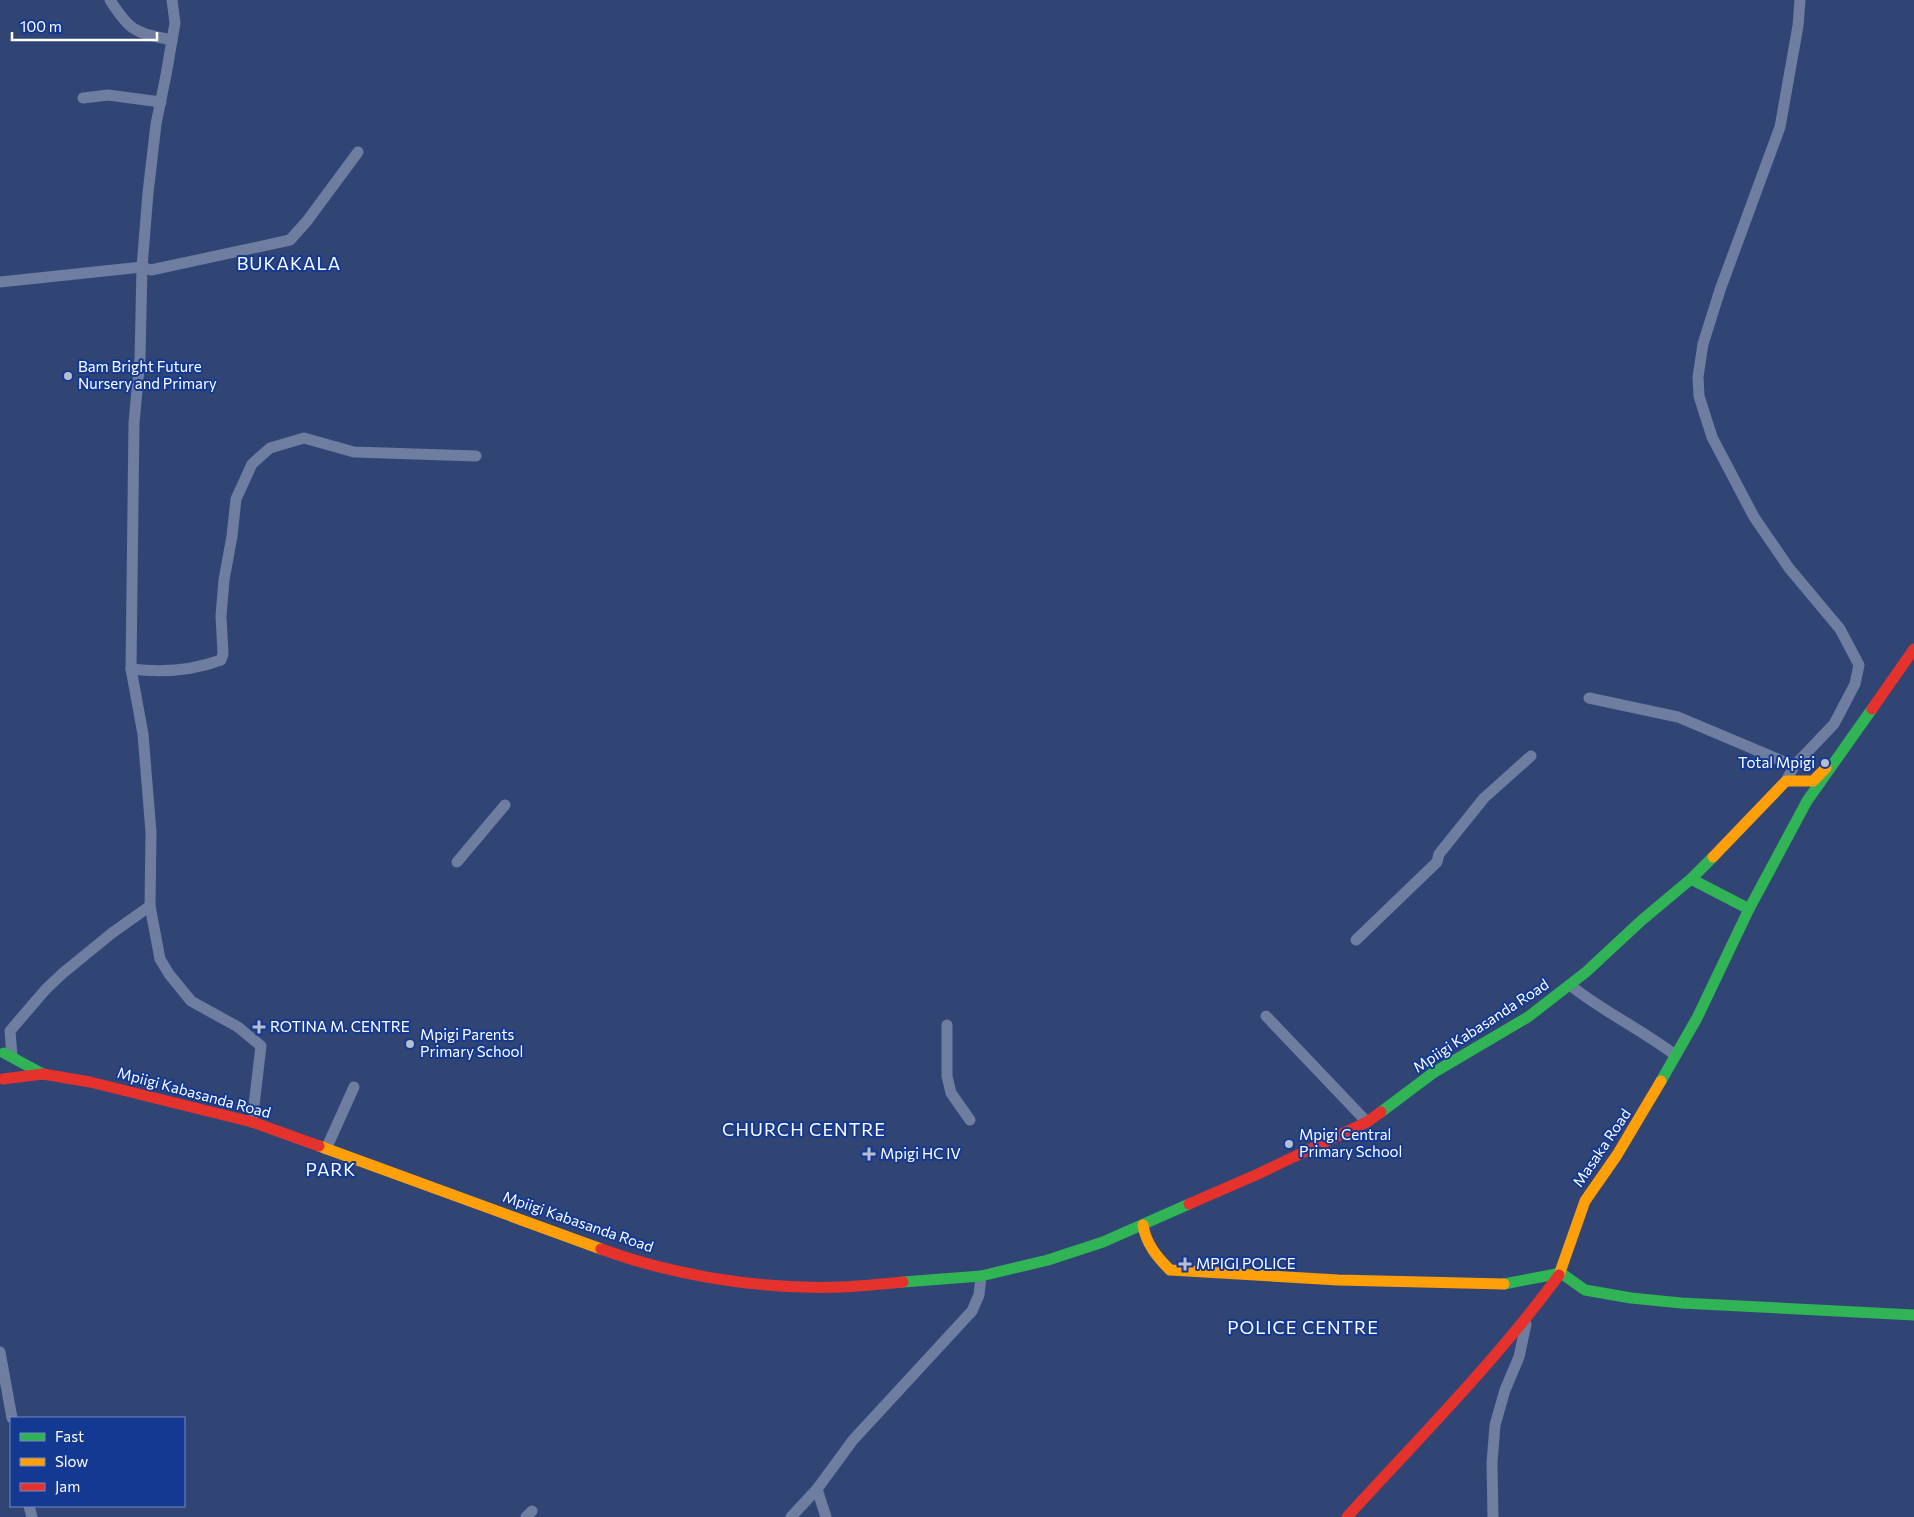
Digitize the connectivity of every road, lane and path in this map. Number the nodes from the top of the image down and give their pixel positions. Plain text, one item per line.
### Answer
1 (110, 0) edge
2 (172, 0) edge
3 (1800, 0) edge
4 (172, 40) junction
5 (83, 98) dead end
6 (161, 102) junction
7 (358, 152) dead end
8 (142, 267) junction
9 (0, 282) edge
10 (476, 456) dead end
11 (1914, 648) edge
12 (132, 668) junction
13 (1589, 698) dead end
14 (1531, 756) dead end
15 (1835, 759) junction
16 (1794, 766) junction
17 (1786, 781) junction
18 (504, 805) dead end
19 (457, 862) dead end
20 (1691, 878) junction
21 (150, 906) junction
22 (1749, 909) junction
23 (1356, 940) dead end
24 (1570, 985) junction
25 (1266, 1016) dead end
26 (947, 1025) dead end
27 (5, 1053) edge
28 (1675, 1054) junction
29 (44, 1074) junction
30 (2, 1080) edge
31 (354, 1087) dead end
32 (970, 1120) dead end
33 (252, 1122) junction
34 (1367, 1122) junction
35 (326, 1149) junction
36 (1143, 1225) junction
37 (1561, 1273) junction
38 (981, 1276) junction
39 (1914, 1315) edge
40 (1527, 1319) junction
41 (0, 1352) edge
42 (8, 1418) edge
43 (816, 1489) junction
44 (791, 1517) edge
45 (826, 1517) edge
46 (1347, 1517) edge
47 (1493, 1517) edge

1 - 4 street
2 - 4 street
3 - 16 street
4 - 6 street
5 - 6 street
6 - 8 street
7 - 8 street
8 - 9 street
8 - 12 street
10 - 12 street
11 - 15 main road
12 - 21 street
13 - 16 street
14 - 23 street
15 - 17 main road
15 - 22 main road, Masaka Road
16 - 17 street
17 - 20 main road, Mpiigi Kabasanda Road
18 - 19 street
20 - 22 main road
20 - 24 main road, Mpiigi Kabasanda Road
21 - 27 street
21 - 33 street
22 - 28 main road, Masaka Road
24 - 28 street
24 - 34 main road, Mpiigi Kabasanda Road
25 - 34 street
26 - 32 street
27 - 29 main road, Mpiigi Kabasanda Road
27 - 30 main road
28 - 37 main road, Masaka Road
29 - 30 main road, Mpiigi Kabasanda Road
29 - 33 main road, Mpiigi Kabasanda Road
31 - 35 street
33 - 35 main road, Mpiigi Kabasanda Road
34 - 36 main road, Mpiigi Kabasanda Road
35 - 38 main road, Mpiigi Kabasanda Road
36 - 37 main road
36 - 38 main road, Mpiigi Kabasanda Road
37 - 39 main road
37 - 40 main road, Masaka Road
38 - 43 street
40 - 46 main road, Masaka Road
40 - 47 street
41 - 42 street
43 - 44 street
43 - 45 street

